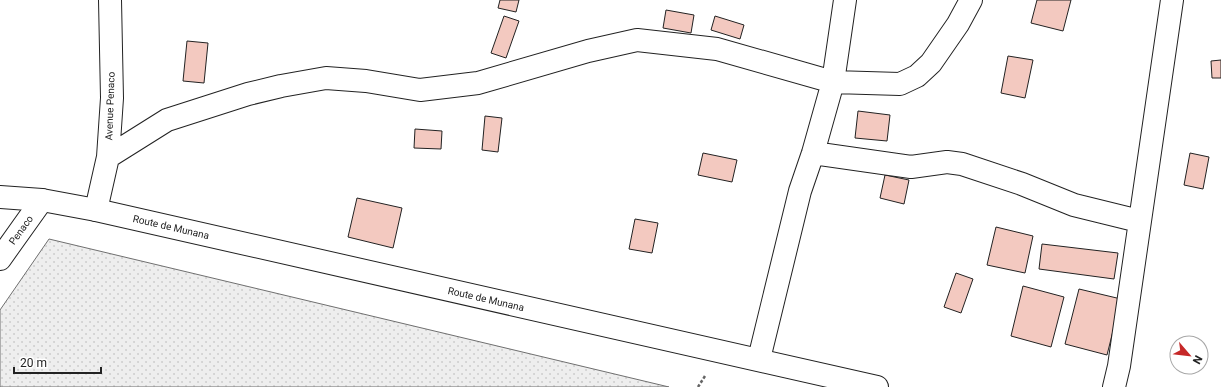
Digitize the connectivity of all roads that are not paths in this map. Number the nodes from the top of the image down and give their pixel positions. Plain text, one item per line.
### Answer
1 (110, 0) edge
2 (844, 0) edge
3 (971, 0) edge
4 (1172, 0) edge
5 (833, 82) junction
6 (813, 153) junction
7 (108, 157) junction
8 (0, 196) edge
9 (42, 200) junction
10 (96, 210) junction
11 (1139, 221) junction
12 (0, 259) edge
13 (759, 359) junction
14 (877, 387) edge
15 (1114, 387) edge

1 - 7 street, Avenue Penaco
2 - 5 street
3 - 5 street
4 - 11 street
5 - 6 street
5 - 7 street
6 - 11 street
6 - 13 street
7 - 10 street, Avenue Penaco
8 - 9 street, Route de Munana
9 - 10 street, Route de Munana
9 - 12 street, Penaco
10 - 13 street, Route de Munana
11 - 15 street
13 - 14 street, Route de Munana

